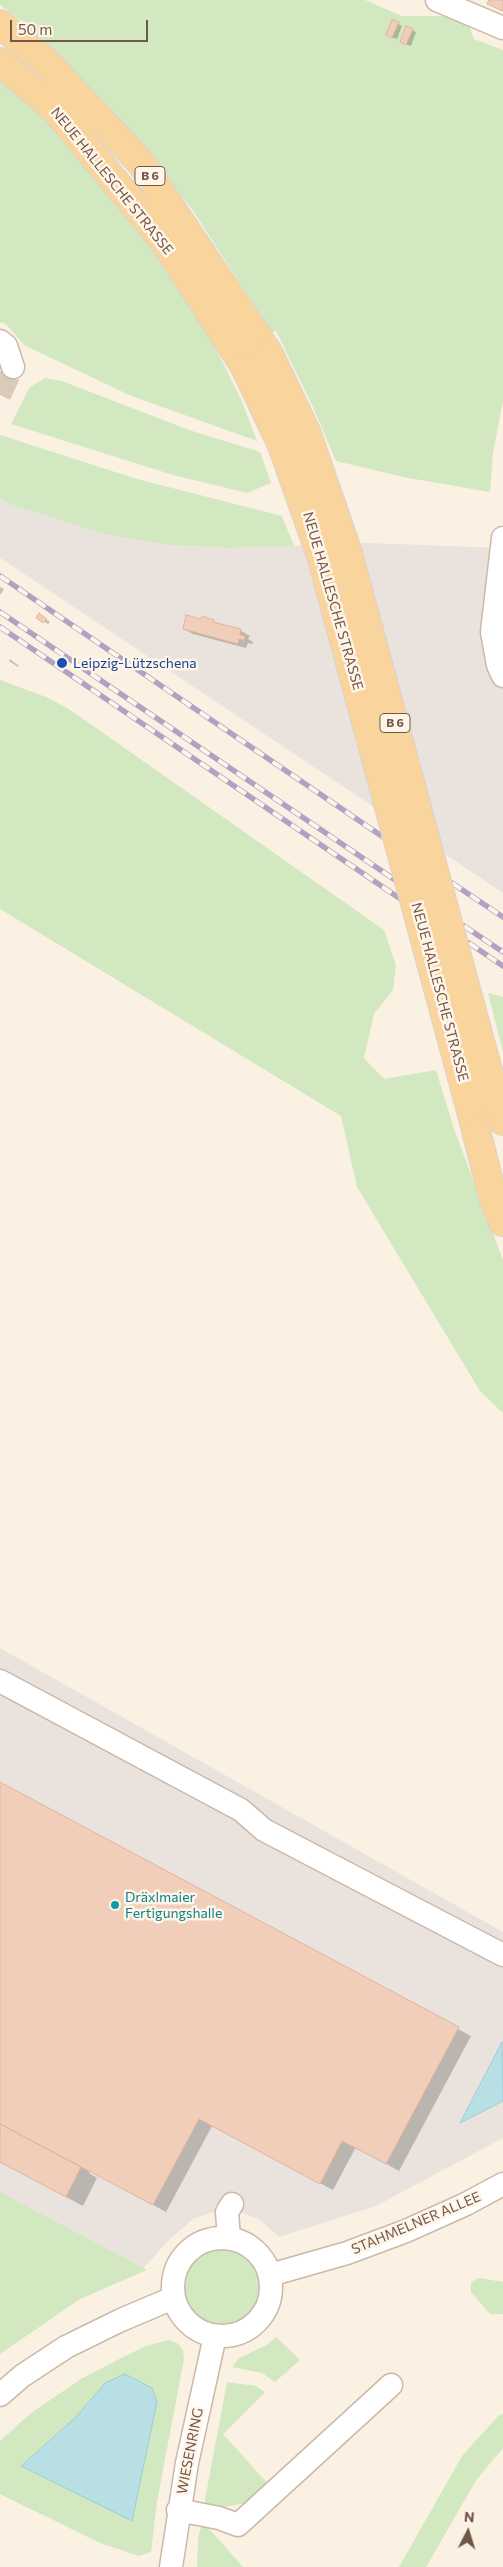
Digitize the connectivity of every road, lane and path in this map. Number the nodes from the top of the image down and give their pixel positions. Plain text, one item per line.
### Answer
1 (437, 0) edge
2 (0, 24) edge
3 (503, 28) edge
4 (0, 62) edge
5 (0, 341) edge
6 (13, 367) dead end
7 (503, 538) edge
8 (503, 676) edge
9 (490, 1109) edge
10 (503, 1222) edge
11 (0, 1681) edge
12 (503, 1955) edge
13 (503, 2184) edge
14 (232, 2204) dead end
15 (229, 2238) junction
16 (270, 2275) junction
17 (173, 2298) junction
18 (215, 2336) junction
19 (391, 2385) dead end
20 (0, 2395) edge
21 (178, 2510) junction
22 (171, 2567) edge

1 - 3 street
2 - 9 main road, NEUE HALLESCHE STRASSE / B 6, bridge
4 - 9 main road, NEUE HALLESCHE STRASSE / B 6, bridge
5 - 6 street
7 - 8 street
9 - 10 main road, NEUE HALLESCHE STRASSE / B 6
11 - 12 street
13 - 16 street, STAHMELNER ALLEE
14 - 15 street
15 - 16 street
15 - 17 street
16 - 18 street
17 - 18 street
17 - 20 street
18 - 21 street, WIESENRING
19 - 21 street
21 - 22 street, WIESENRING

